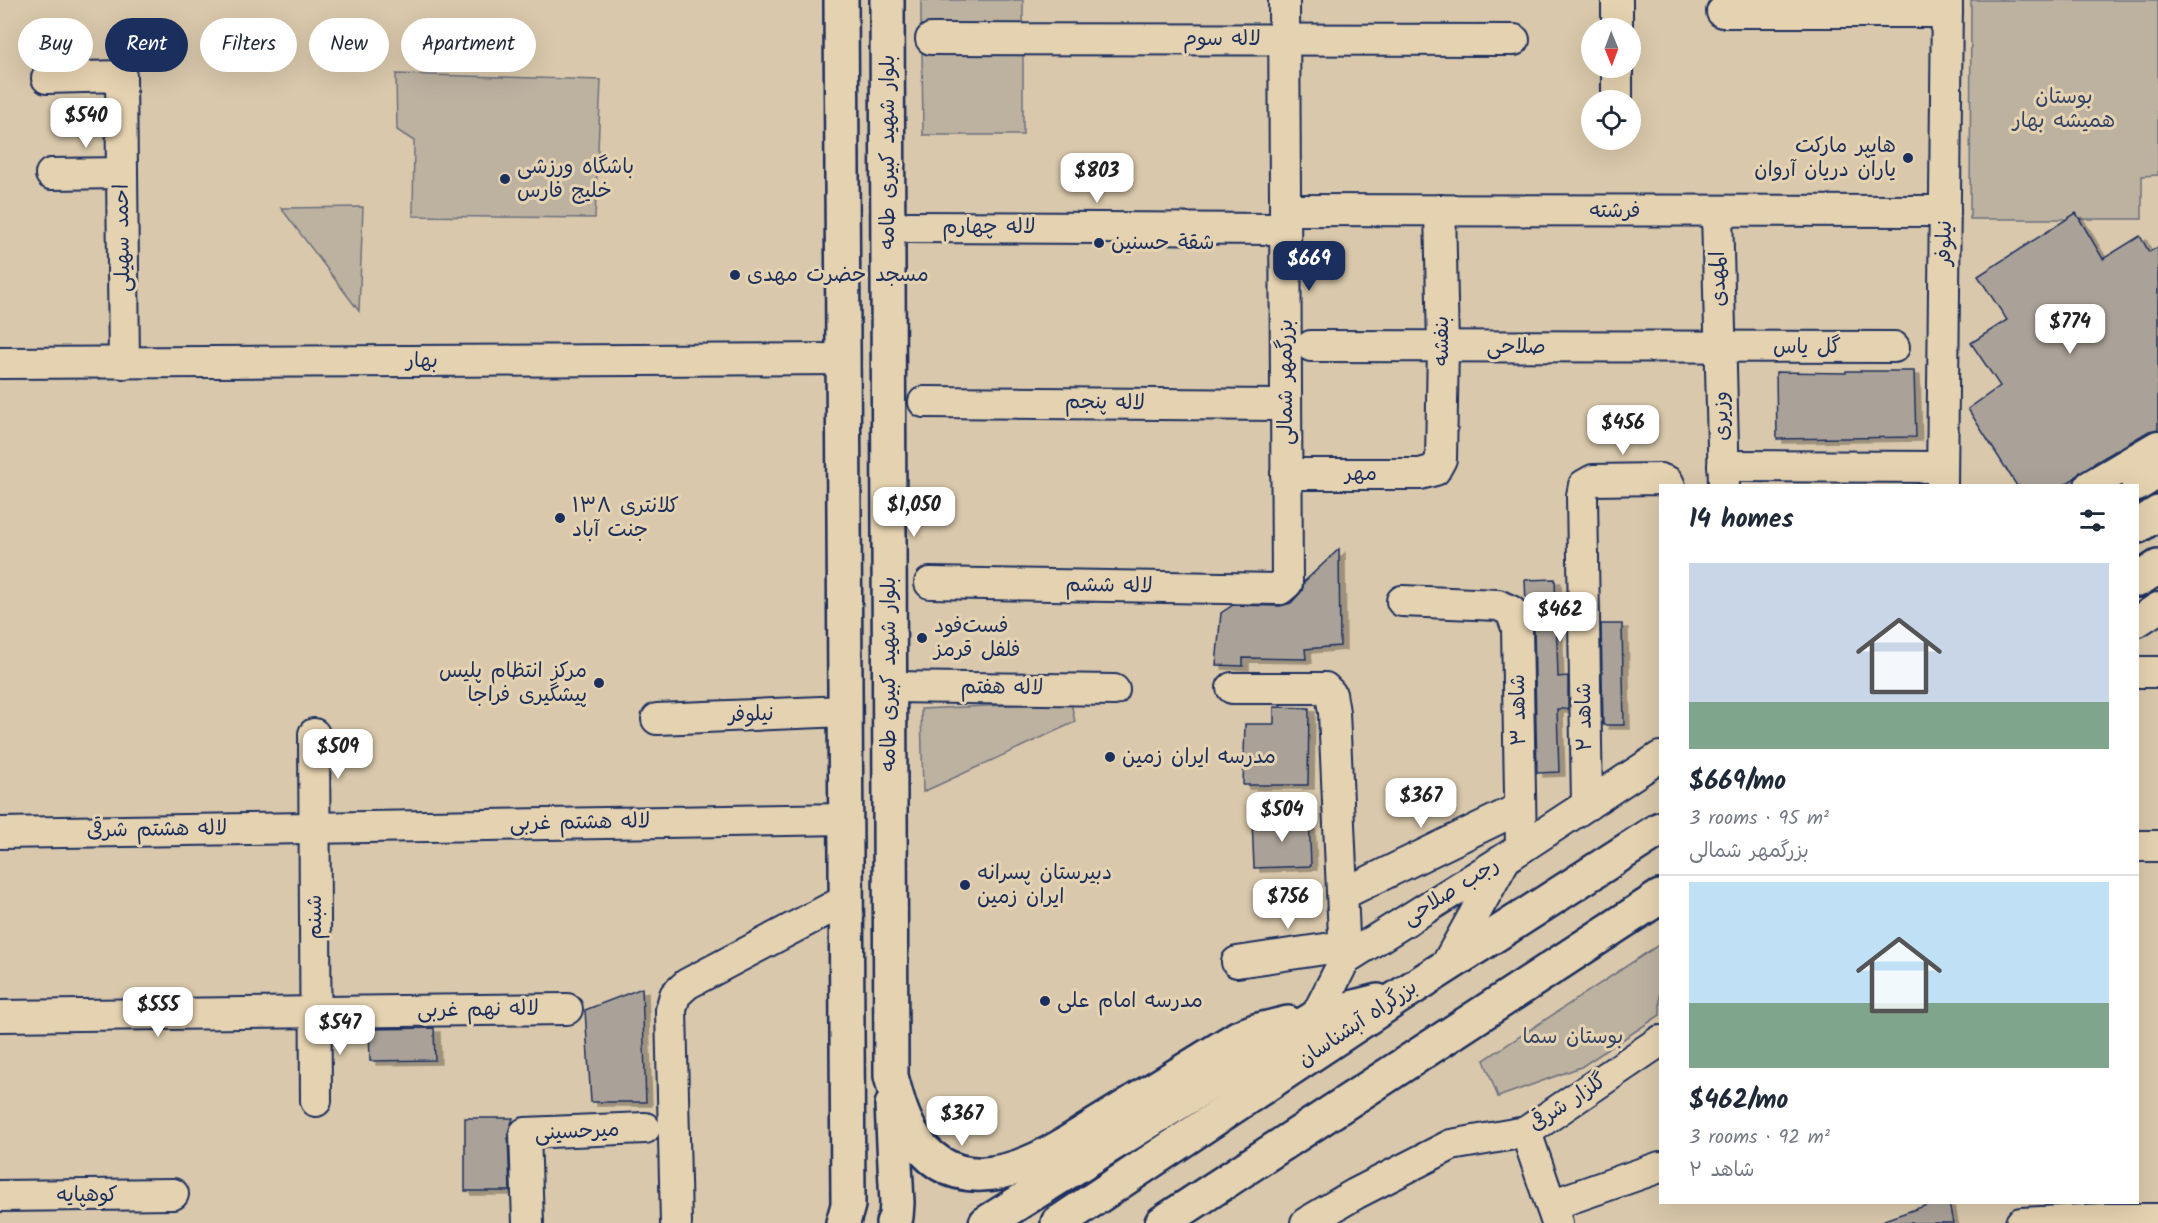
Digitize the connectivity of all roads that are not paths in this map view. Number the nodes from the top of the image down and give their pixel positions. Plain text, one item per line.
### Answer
1 (841, 0) edge
2 (887, 0) edge
3 (1284, 0) edge
4 (1617, 0) edge
5 (1947, 6) edge
6 (1722, 12) dead end
7 (1617, 18) edge
8 (931, 39) dead end
9 (1284, 40) junction
10 (1514, 40) dead end
11 (47, 78) dead end
12 (122, 172) junction
13 (51, 174) dead end
14 (1440, 210) junction
15 (1945, 211) junction
16 (1718, 212) junction
17 (1285, 219) junction
18 (909, 227) dead end
19 (1311, 346) dead end
20 (1443, 346) junction
21 (1721, 347) junction
22 (1894, 347) dead end
23 (843, 359) junction
24 (0, 363) edge
25 (124, 363) junction
26 (924, 402) dead end
27 (1286, 405) junction
28 (2158, 446) edge
29 (1435, 470) joint
30 (2158, 473) edge
31 (1286, 474) junction
32 (1724, 476) edge
33 (1942, 476) edge
34 (1670, 484) edge
35 (2093, 484) edge
36 (2139, 485) edge
37 (2158, 513) edge
38 (2139, 525) edge
39 (2158, 567) edge
40 (2139, 579) edge
41 (930, 583) dead end
42 (1287, 583) joint
43 (1402, 601) dead end
44 (2158, 608) edge
45 (2139, 620) edge
46 (2139, 672) edge
47 (2158, 672) edge
48 (889, 687) junction
49 (1232, 688) dead end
50 (1114, 690) dead end
51 (845, 711) junction
52 (657, 719) dead end
53 (314, 734) dead end
54 (1659, 757) edge
55 (1587, 805) junction
56 (1520, 808) junction
57 (846, 819) junction
58 (315, 827) junction
59 (1658, 828) edge
60 (0, 832) edge
61 (2139, 846) edge
62 (2158, 846) edge
63 (1514, 853) junction
64 (1343, 894) junction
65 (1659, 898) edge
66 (846, 900) junction
67 (1345, 952) junction
68 (1237, 962) dead end
69 (1445, 967) junction
70 (1400, 996) junction
71 (567, 1009) dead end
72 (316, 1012) junction
73 (0, 1016) edge
74 (1316, 1017) junction
75 (1659, 1042) edge
76 (1288, 1071) junction
77 (891, 1076) junction
78 (316, 1101) dead end
79 (645, 1128) dead end
80 (1526, 1132) junction
81 (1659, 1167) edge
82 (173, 1194) dead end
83 (0, 1196) edge
84 (1554, 1214) edge
85 (850, 1217) edge
86 (2158, 1219) edge
87 (2023, 1222) edge
88 (528, 1223) edge
89 (676, 1223) edge
90 (893, 1223) edge
91 (986, 1223) edge
92 (1058, 1223) edge
93 (1162, 1223) edge
94 (1306, 1223) edge

1 - 23 main road, بلوار شهید کبیری طامه
2 - 48 main road, بلوار شهید کبیری طامه
3 - 9 street, بزرگمهر شمالی
4 - 7 street
5 - 6 street
5 - 15 street, نیلوفر
8 - 9 street, لاله سوم
9 - 10 street, لاله سوم
9 - 17 street, بزرگمهر شمالی
11 - 12 street, احمد سهیلی
12 - 13 street
12 - 25 street, احمد سهیلی
14 - 16 street, فرشته
14 - 17 street, فرشته
14 - 20 street, بنفشه
15 - 16 street, فرشته
15 - 33 street, نیلوفر
16 - 21 street, المهدی
17 - 18 street, لاله چهارم
17 - 27 street, بزرگمهر شمالی
19 - 20 street, صلاحی
20 - 21 street, صلاحی
20 - 29 street, بنفشه
21 - 22 street, گل یاس
21 - 32 street, وزیری
23 - 25 street, بهار
23 - 51 main road, بلوار شهید کبیری طامه
24 - 25 street, بهار
26 - 27 street, لاله پنجم
27 - 31 street, بزرگمهر شمالی
28 - 35 street
29 - 31 street, مهر
30 - 36 street
31 - 42 street, بزرگمهر شمالی
32 - 33 street
34 - 55 street, شاهد ۲
37 - 38 main road
39 - 40 main road
41 - 42 street, لاله ششم
43 - 56 street, شاهد ۳
44 - 45 street
46 - 47 street
48 - 50 street, لاله هفتم
48 - 77 main road, بلوار شهید کبیری طامه
49 - 64 street
51 - 52 street, نیلوفر
51 - 57 main road, بلوار شهید کبیری طامه
53 - 58 street, شبنم
54 - 55 street, رجب صلاحی
55 - 63 street, رجب صلاحی
56 - 63 street, شاهد ۳
56 - 64 street
57 - 58 street, لاله هشتم غربی
57 - 66 main road, بلوار شهید کبیری طامه
58 - 60 street, لاله هشتم شرقی
58 - 72 street, شبنم
59 - 69 main road, بزرگراه آبشناسان
61 - 62 street
63 - 67 street, رجب صلاحی
63 - 69 street
64 - 67 street
65 - 93 main road
66 - 85 main road, بلوار شهید کبیری طامه
66 - 89 street
67 - 68 street
67 - 74 street
69 - 70 main road, بزرگراه آبشناسان
70 - 74 main road, بلوار شهید کبیری طامه
70 - 76 main road, بزرگراه آبشناسان
71 - 72 street, لاله نهم غربی
72 - 73 street, لاله نهم غربی
72 - 78 street, شبنم
74 - 76 street
74 - 77 main road, بلوار شهید کبیری طامه
74 - 91 main road
75 - 80 street, گلزار شرقی
76 - 92 main road, بزرگراه آبشناسان
77 - 90 main road
79 - 88 street, میرحسینی
80 - 84 street
80 - 94 street, گلزار شرقی
81 - 84 street
82 - 83 street, کوهپایه
86 - 87 street

